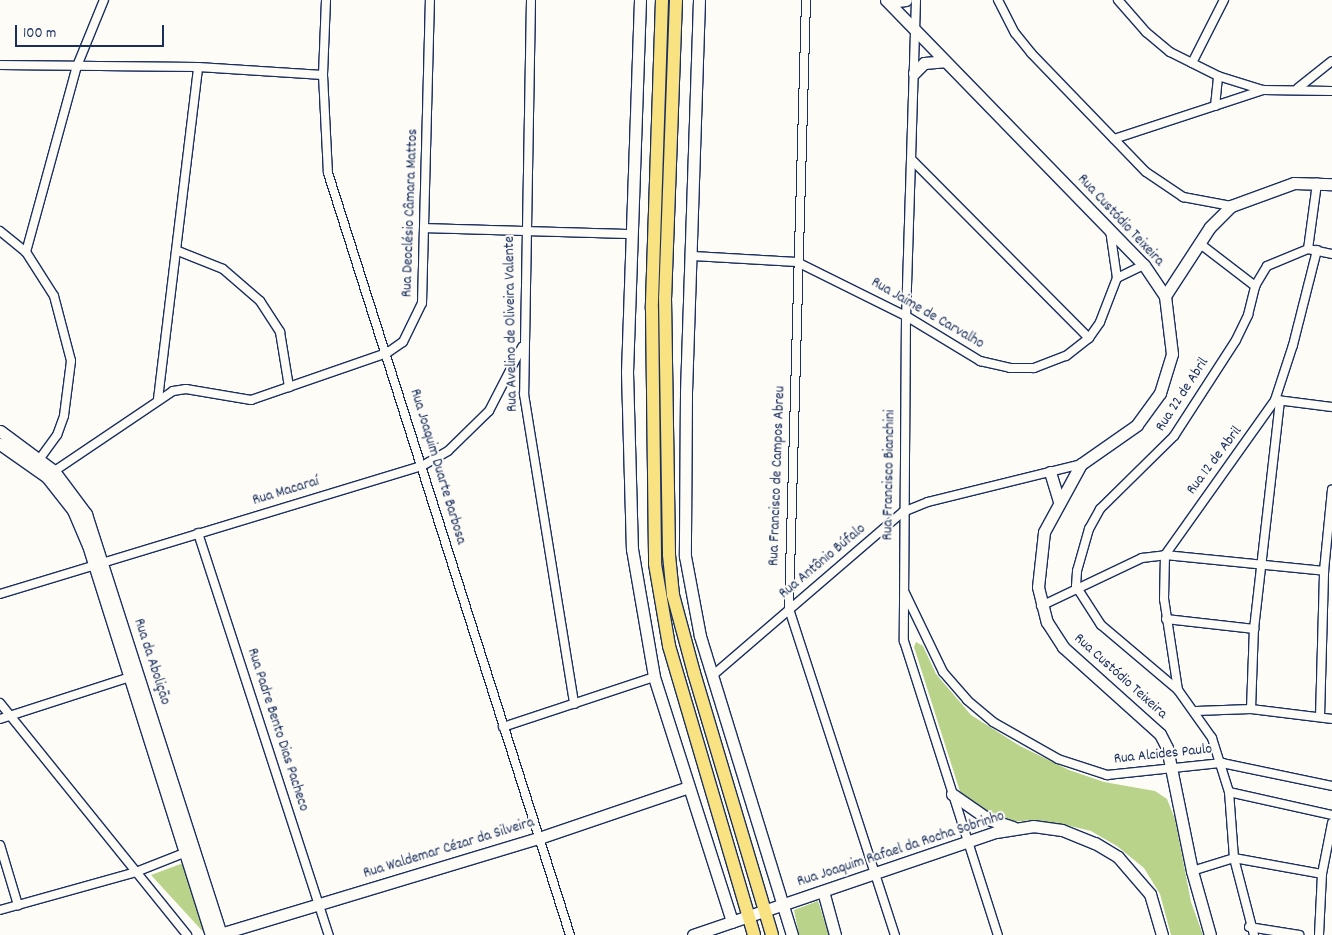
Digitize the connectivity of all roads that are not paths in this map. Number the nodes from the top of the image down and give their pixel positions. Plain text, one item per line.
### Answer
1 (104, 0) edge
2 (326, 0) edge
3 (430, 0) edge
4 (531, 0) edge
5 (640, 0) edge
6 (662, 0) edge
7 (676, 0) edge
8 (699, 0) edge
9 (806, 0) edge
10 (906, 0) edge
11 (916, 0) edge
12 (998, 0) edge
13 (1118, 0) edge
14 (1224, 0) edge
15 (887, 1) edge
16 (916, 30) junction
17 (945, 60) junction
18 (1332, 60) edge
19 (1192, 63) junction
20 (0, 65) edge
21 (77, 66) junction
22 (198, 68) junction
23 (914, 74) junction
24 (323, 75) junction
25 (1218, 76) junction
26 (1298, 88) junction
27 (1263, 90) junction
28 (1332, 91) edge
29 (1215, 106) junction
30 (1114, 139) junction
31 (912, 160) junction
32 (1317, 183) junction
33 (1332, 184) edge
34 (1231, 206) junction
35 (426, 228) junction
36 (1110, 229) junction
37 (0, 231) edge
38 (524, 231) junction
39 (632, 234) junction
40 (1199, 243) junction
41 (1308, 249) junction
42 (1317, 250) junction
43 (178, 251) junction
44 (26, 252) junction
45 (1332, 254) edge
46 (693, 256) junction
47 (798, 262) junction
48 (1144, 265) junction
49 (1117, 278) junction
50 (1255, 286) junction
51 (1165, 296) junction
52 (906, 316) junction
53 (1089, 338) junction
54 (524, 343) junction
55 (387, 353) junction
56 (289, 387) junction
57 (158, 399) junction
58 (1277, 400) junction
59 (1332, 406) edge
60 (0, 431) edge
61 (1, 446) edge
62 (37, 463) junction
63 (1081, 464) junction
64 (422, 466) junction
65 (1050, 472) junction
66 (50, 474) junction
67 (1332, 489) edge
68 (1059, 501) junction
69 (903, 512) junction
70 (198, 533) junction
71 (1165, 556) junction
72 (99, 563) junction
73 (1261, 565) junction
74 (1324, 571) junction
75 (903, 586) junction
76 (1076, 586) junction
77 (0, 594) edge
78 (1041, 606) junction
79 (789, 609) junction
80 (1166, 619) junction
81 (1254, 629) junction
82 (134, 676) junction
83 (712, 676) junction
84 (654, 677) junction
85 (1178, 690) junction
86 (0, 703) edge
87 (574, 704) junction
88 (1251, 709) junction
89 (1196, 711) junction
90 (10, 716) junction
91 (1320, 717) junction
92 (0, 719) edge
93 (1332, 719) edge
94 (503, 727) junction
95 (1222, 763) junction
96 (1172, 769) junction
97 (1332, 786) edge
98 (689, 787) junction
99 (1229, 792) junction
100 (952, 794) junction
101 (1332, 815) edge
102 (1332, 823) edge
103 (1014, 827) junction
104 (540, 838) junction
105 (968, 842) junction
106 (0, 844) edge
107 (184, 853) junction
108 (1234, 858) junction
109 (1192, 871) junction
110 (136, 872) junction
111 (874, 874) junction
112 (1322, 874) junction
113 (824, 891) junction
114 (319, 904) junction
115 (18, 905) junction
116 (783, 905) junction
117 (0, 910) edge
118 (764, 911) junction
119 (748, 917) junction
120 (732, 922) junction
121 (1249, 927) junction
122 (710, 933) edge
123 (187, 935) edge
124 (217, 935) edge
125 (330, 935) edge
126 (570, 935) edge
127 (692, 935) edge
128 (726, 935) edge
129 (754, 935) edge
130 (772, 935) edge
131 (792, 935) edge
132 (835, 935) edge
133 (895, 935) edge
134 (998, 935) edge
135 (1162, 935) edge
136 (1210, 935) edge
137 (1254, 935) edge
138 (1298, 935) edge
139 (1319, 935) edge

1 - 21 street
2 - 24 street, Rua Joaquim Duarte Barbosa
3 - 35 street, Rua Deoclésio Câmara Mattos
4 - 38 street, Rua Avelino de Oliveira Valente
5 - 39 main road
6 - 119 main road
7 - 118 main road
8 - 46 main road
9 - 47 street, Rua Francisco de Campos Abreu
10 - 15 main road
11 - 16 street, Rua Francisco Bianchini
12 - 30 street
13 - 19 street
14 - 19 street
15 - 16 main road, Rua Custódio Teixeira
16 - 17 main road, Rua Custódio Teixeira
16 - 23 street, Rua Francisco Bianchini
17 - 23 main road
17 - 36 main road, Rua Custódio Teixeira
18 - 26 street
19 - 25 street
20 - 21 street
21 - 22 street
21 - 44 street
22 - 24 street
22 - 43 street
23 - 31 street, Rua Francisco Bianchini
24 - 55 street, Rua Joaquim Duarte Barbosa
25 - 27 street
25 - 29 street
26 - 27 street
26 - 28 street
27 - 29 street
29 - 30 street
30 - 34 street
31 - 52 street, Rua Francisco Bianchini
31 - 53 street
32 - 33 main road
32 - 34 main road
32 - 41 street
34 - 40 main road
35 - 38 street
35 - 55 street, Rua Deoclésio Câmara Mattos
36 - 48 main road, Rua Custódio Teixeira
36 - 49 street, Rua Jaime de Carvalho
37 - 44 street
38 - 39 street
38 - 54 street, Rua Avelino de Oliveira Valente
39 - 84 main road
40 - 50 street
40 - 51 main road
41 - 42 street, Rua 22 de Abril
41 - 50 street, Rua 22 de Abril
42 - 45 street, Rua 22 de Abril
42 - 58 street, Rua 12 de Abril
43 - 56 street
43 - 57 street
44 - 62 street
46 - 47 street, Rua Jaime de Carvalho
46 - 83 main road
47 - 52 street, Rua Jaime de Carvalho
47 - 79 street, Rua Francisco de Campos Abreu
48 - 49 street
48 - 51 main road, Rua Custódio Teixeira
49 - 53 street, Rua Jaime de Carvalho
50 - 76 street, Rua 22 de Abril
51 - 63 main road, Rua Custódio Teixeira
52 - 53 street, Rua Jaime de Carvalho
52 - 69 street, Rua Francisco Bianchini
54 - 64 street, Rua Macaraí
54 - 87 street, Rua Avelino de Oliveira Valente
55 - 56 street, Rua Deoclésio Câmara Mattos
55 - 64 street, Rua Joaquim Duarte Barbosa
56 - 57 street, Rua Deoclésio Câmara Mattos
57 - 66 street, Rua Deoclésio Câmara Mattos
58 - 59 street
58 - 71 street, Rua 12 de Abril
58 - 73 street
60 - 62 main road, Rua da Abolição
61 - 62 main road, Rua da Abolição
62 - 66 main road, Rua da Abolição
63 - 65 street, Rua Antônio Búfalo
63 - 68 main road, Rua Custódio Teixeira
64 - 70 street, Rua Macaraí
64 - 94 street, Rua Joaquim Duarte Barbosa
65 - 68 main road
65 - 69 street, Rua Antônio Búfalo
66 - 72 main road, Rua da Abolição
67 - 74 street
68 - 78 main road, Rua Custódio Teixeira
69 - 75 street, Rua Francisco Bianchini
69 - 79 street, Rua Antônio Búfalo
70 - 72 street, Rua Macaraí
70 - 114 street, Rua Padre Bento Dias Pacheco
71 - 73 street
71 - 76 street
71 - 80 street
72 - 77 street, Rua Macaraí
72 - 82 main road, Rua da Abolição
73 - 74 street
73 - 81 street
74 - 91 street
75 - 96 street, Rua Alcides Paulo
75 - 100 street, Rua Francisco Bianchini
76 - 78 street
76 - 85 street
78 - 96 main road, Rua Custódio Teixeira
79 - 83 street, Rua Antônio Búfalo
79 - 111 street, Rua Francisco de Campos Abreu
80 - 81 street
80 - 85 street
81 - 88 street
82 - 90 street
82 - 107 main road, Rua da Abolição
82 - 124 main road, Rua da Abolição
83 - 116 main road
84 - 87 street
84 - 98 main road
85 - 89 street
86 - 90 street
87 - 94 street
88 - 89 street
88 - 91 street
89 - 95 street
90 - 92 street
90 - 110 street
91 - 93 street
94 - 104 street, Rua Joaquim Duarte Barbosa
95 - 96 street, Rua Alcides Paulo
95 - 97 street, Rua Alcides Paulo
95 - 99 street
96 - 109 main road, Rua Custódio Teixeira
98 - 104 main road, Rua Waldemar Cézar da Silveira
98 - 120 main road
99 - 101 street
99 - 108 street
100 - 103 main road
100 - 105 street, Rua Francisco Bianchini
102 - 112 street
103 - 105 main road, Rua Joaquim Rafael da Rocha Sobrinho
103 - 135 main road, Rua Joaquim Rafael da Rocha Sobrinho
104 - 114 main road, Rua Waldemar Cézar da Silveira
104 - 126 street, Rua Joaquim Duarte Barbosa
105 - 111 main road, Rua Joaquim Rafael da Rocha Sobrinho
105 - 134 street, Rua Francisco Bianchini
106 - 115 street
107 - 110 street
107 - 124 main road, Rua da Abolição
108 - 109 street
108 - 112 street
108 - 121 street
109 - 136 main road, Rua Custódio Teixeira
110 - 115 street
110 - 123 street
111 - 113 main road, Rua Joaquim Rafael da Rocha Sobrinho
111 - 133 street, Rua Francisco de Campos Abreu
112 - 139 street
113 - 116 main road, Rua Joaquim Rafael da Rocha Sobrinho
113 - 132 main road
114 - 124 main road, Rua Waldemar Cézar da Silveira
114 - 125 street, Rua Padre Bento Dias Pacheco
115 - 117 street
116 - 118 main road, Rua Joaquim Rafael da Rocha Sobrinho
116 - 131 main road
118 - 119 main road, Rua Joaquim Rafael da Rocha Sobrinho
118 - 130 main road
119 - 120 main road, Rua Joaquim Rafael da Rocha Sobrinho
119 - 129 main road
120 - 122 main road, Rua Joaquim Rafael da Rocha Sobrinho
120 - 128 main road
121 - 137 street
121 - 138 street
122 - 127 main road, Rua Joaquim Rafael da Rocha Sobrinho

